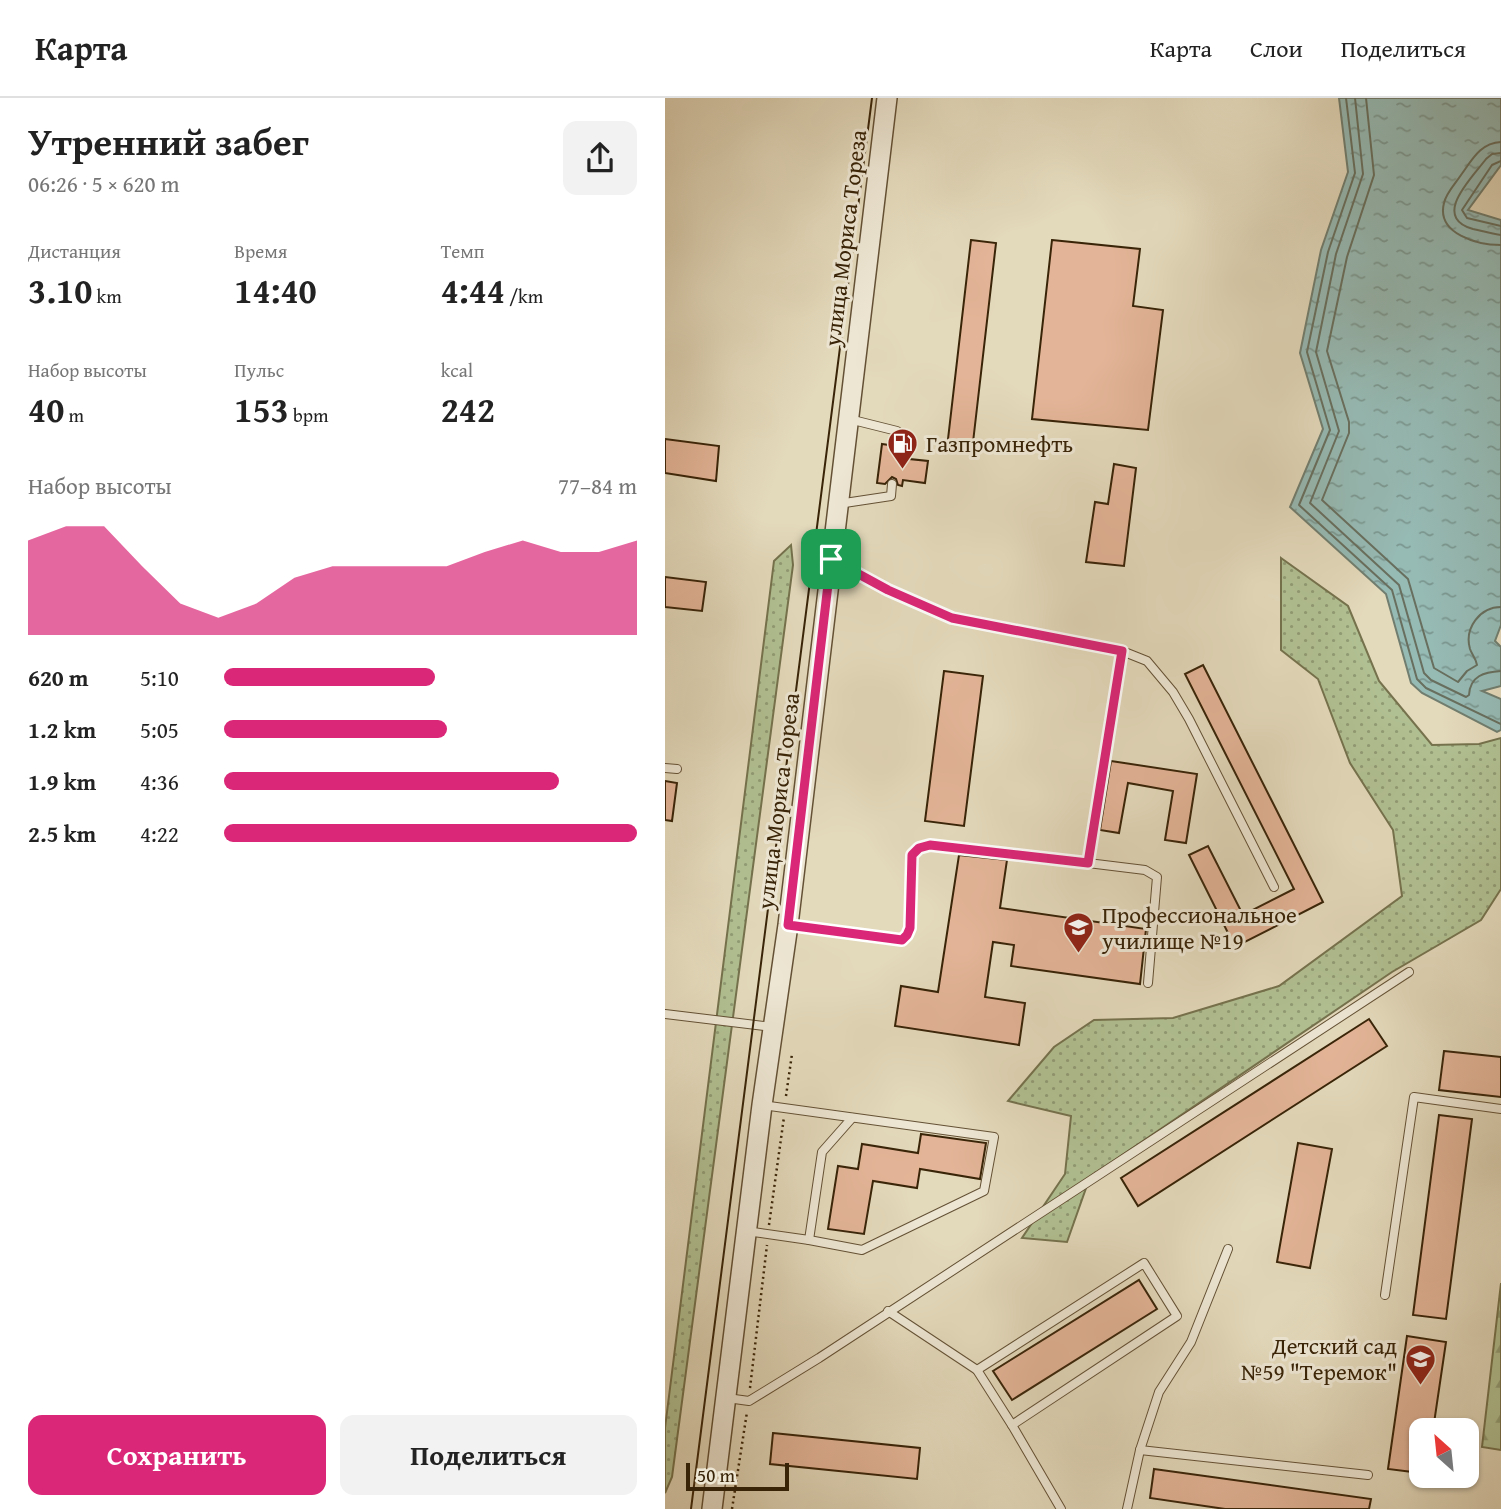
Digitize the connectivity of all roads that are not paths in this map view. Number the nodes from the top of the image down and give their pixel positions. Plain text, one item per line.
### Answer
1 (887, 98) edge
2 (848, 418) junction
3 (896, 445) dead end
4 (892, 484) dead end
5 (838, 504) junction
6 (831, 559) junction
7 (1122, 651) junction
8 (665, 768) edge
9 (677, 769) dead end
10 (1088, 863) junction
11 (1274, 887) dead end
12 (788, 925) junction
13 (1409, 972) dead end
14 (1148, 983) dead end
15 (665, 1014) edge
16 (774, 1027) junction
17 (762, 1105) junction
18 (1501, 1110) edge
19 (852, 1118) junction
20 (746, 1231) junction
21 (809, 1240) junction
22 (1228, 1249) dead end
23 (1385, 1295) dead end
24 (888, 1311) junction
25 (978, 1370) junction
26 (726, 1398) junction
27 (1012, 1425) junction
28 (1140, 1450) junction
29 (1368, 1475) dead end
30 (712, 1509) edge
31 (1061, 1509) edge
32 (1127, 1509) edge

1 - 2 street, улица Мориса Тореза
2 - 3 lane
2 - 5 street, улица Мориса Тореза
4 - 5 lane
5 - 6 street, улица Мориса Тореза
6 - 7 lane
6 - 12 street, улица Мориса Тореза
7 - 10 lane
7 - 11 lane
8 - 9 lane
10 - 12 lane
10 - 14 lane
12 - 16 street, улица Мориса Тореза
13 - 24 lane
15 - 16 lane
16 - 17 street, улица Мориса Тореза
17 - 19 lane
17 - 20 street, улица Мориса Тореза
18 - 23 lane
19 - 21 lane
19 - 21 lane
20 - 21 lane
20 - 26 street, улица Мориса Тореза
22 - 28 lane
24 - 25 lane
24 - 26 lane
25 - 27 lane
25 - 27 lane
26 - 30 street, улица Мориса Тореза
27 - 31 lane
28 - 29 lane
28 - 32 lane

